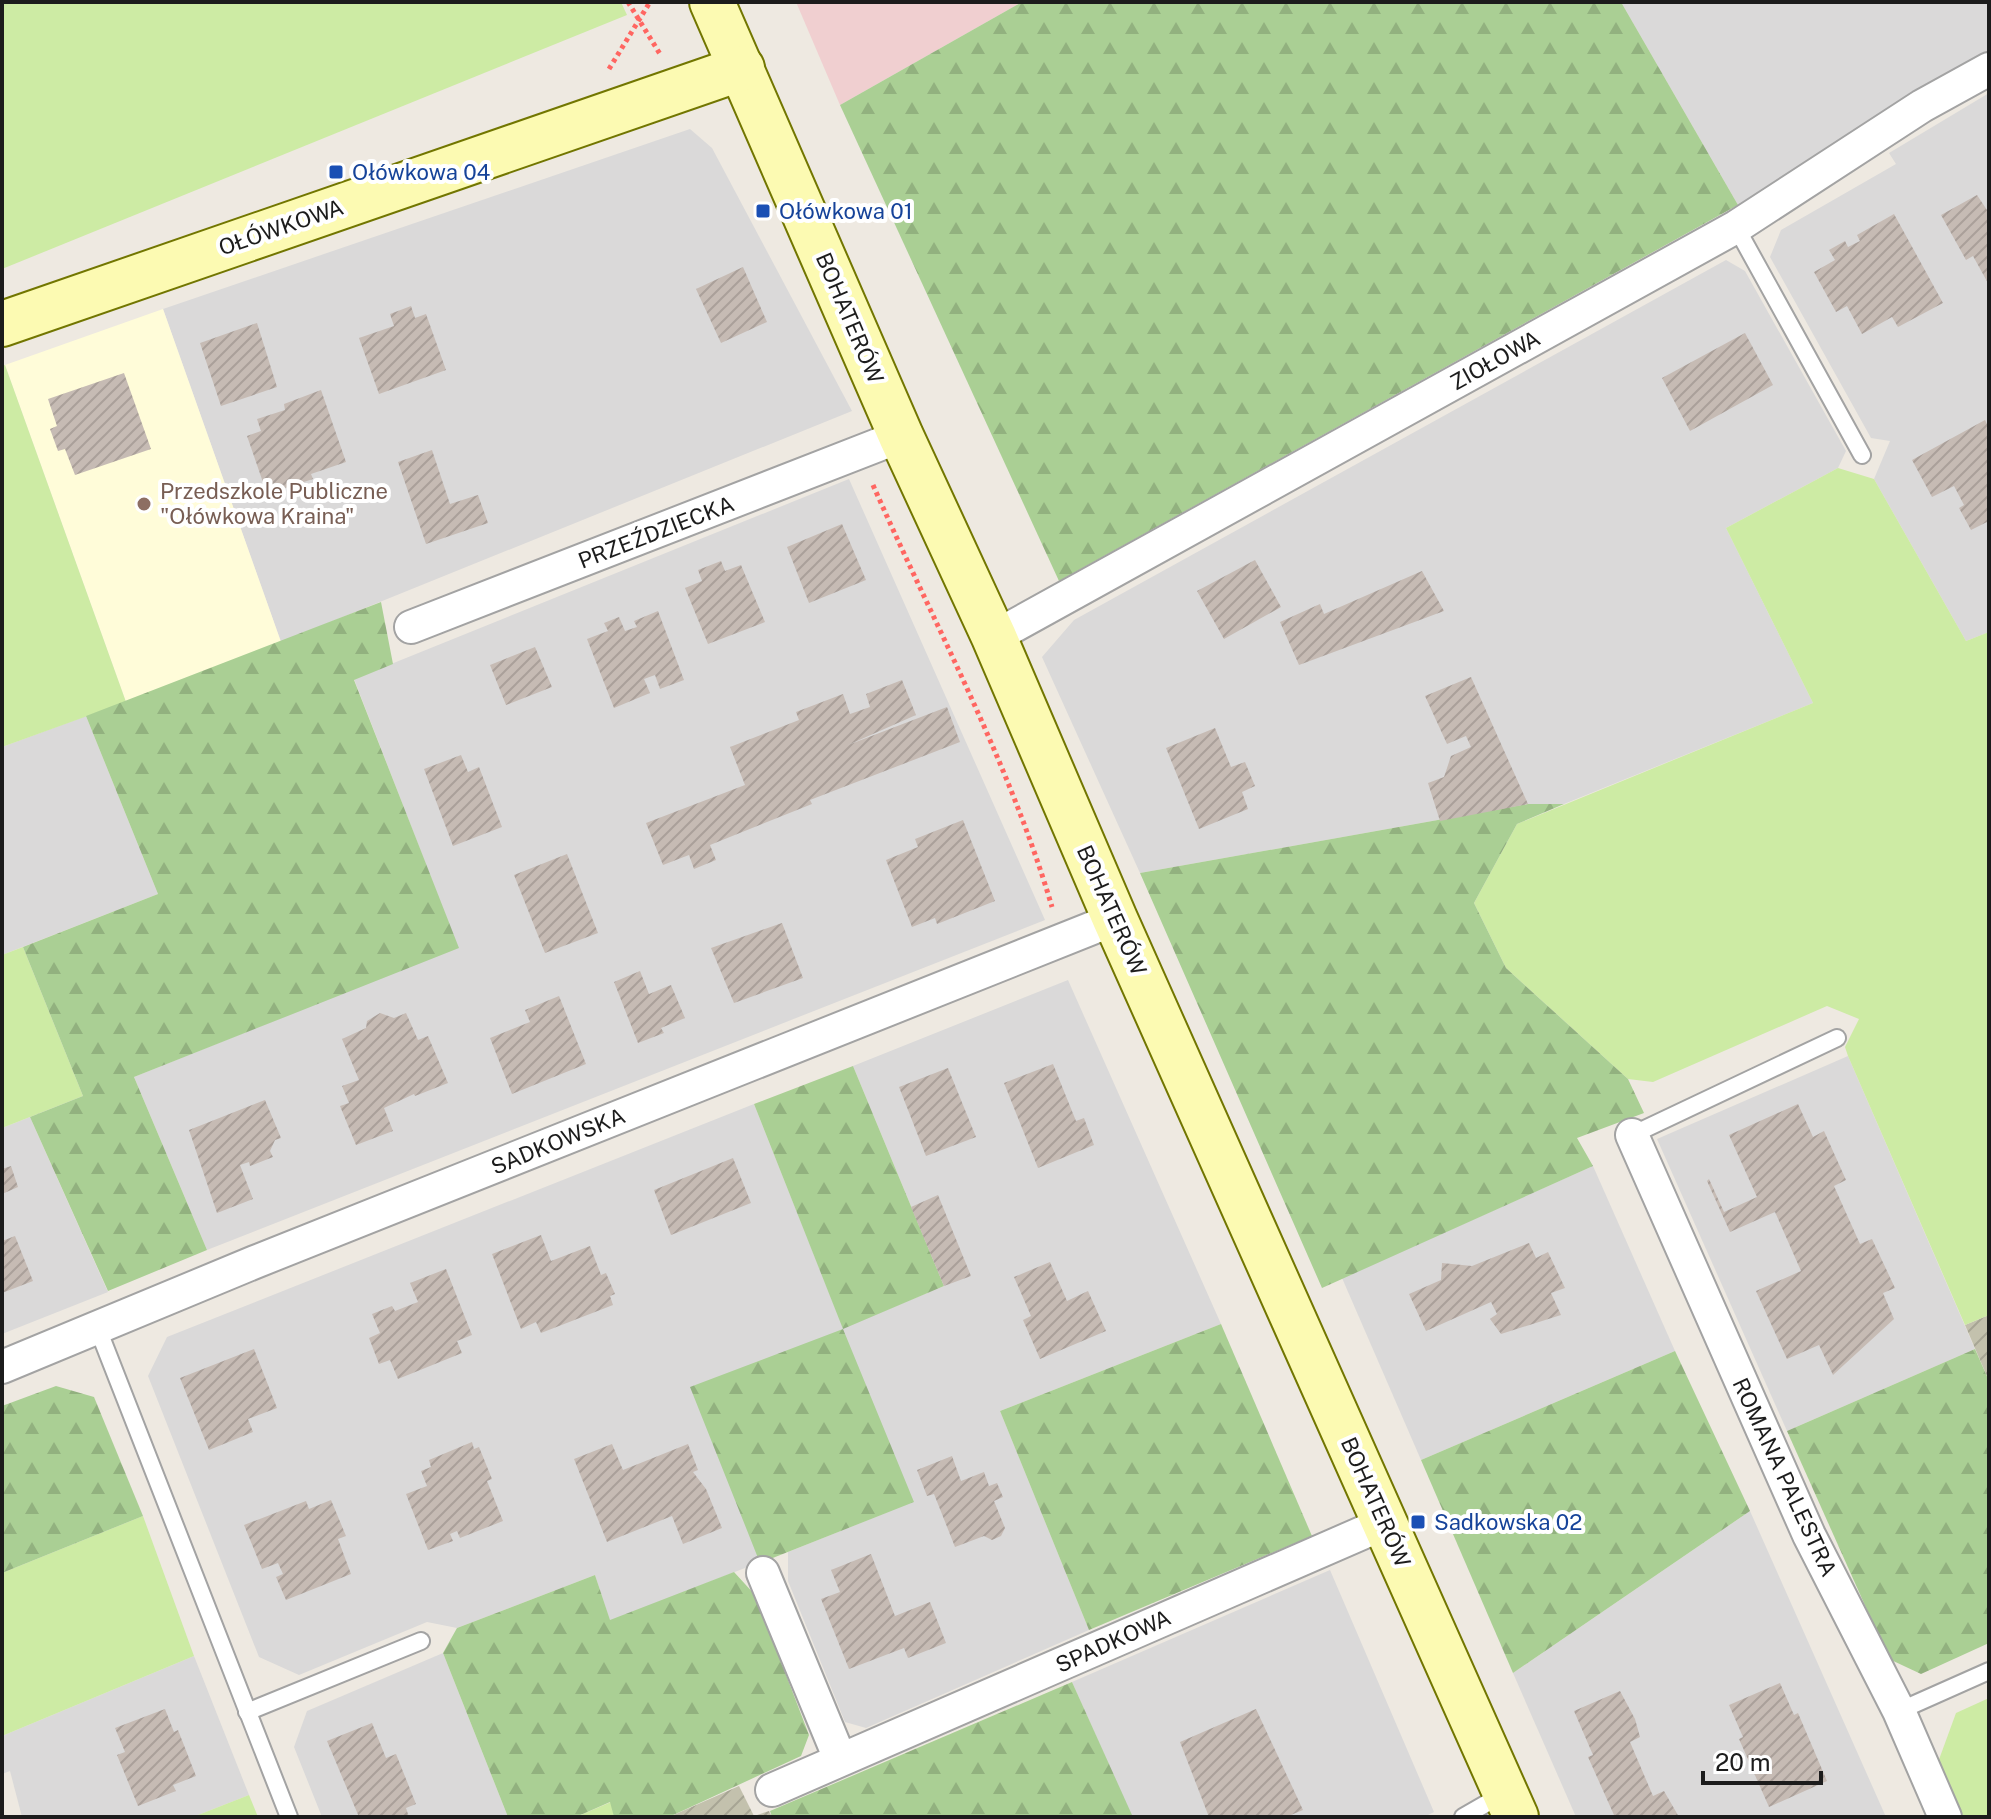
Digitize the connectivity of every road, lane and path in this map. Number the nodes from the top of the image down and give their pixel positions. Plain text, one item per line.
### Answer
1 (628, 2) edge
2 (712, 2) edge
3 (666, 65) dead end
4 (742, 68) junction
5 (1989, 69) edge
6 (1736, 227) junction
7 (2, 324) edge
8 (890, 440) junction
9 (1862, 455) dead end
10 (411, 627) dead end
11 (994, 637) junction
12 (1053, 910) dead end
13 (1115, 919) junction
14 (1837, 1038) dead end
15 (1632, 1135) joint
16 (98, 1329) junction
17 (2, 1367) edge
18 (1385, 1523) junction
19 (763, 1573) dead end
20 (421, 1641) dead end
21 (1989, 1671) edge
22 (1899, 1711) junction
23 (247, 1712) junction
24 (840, 1759) junction
25 (772, 1790) dead end
26 (1510, 1805) edge
27 (289, 1817) edge
28 (1463, 1817) edge
29 (1945, 1817) edge

1 - 3 path
2 - 4 street, BOHATERÓW
4 - 7 street, OŁÓWKOWA
4 - 8 street, BOHATERÓW
5 - 6 street, ZIOŁOWA
6 - 9 lane
6 - 11 street, ZIOŁOWA
8 - 10 street, PRZEŹDZIECKA
8 - 11 street, BOHATERÓW
8 - 12 path
11 - 13 street, BOHATERÓW
13 - 16 street, SADKOWSKA
13 - 18 street, BOHATERÓW
14 - 15 lane
15 - 22 street, ROMANA PALESTRA
16 - 17 street, SADKOWSKA
16 - 23 lane
18 - 24 street, SPADKOWA
18 - 26 street, BOHATERÓW
19 - 24 street
20 - 23 lane
21 - 22 lane
22 - 29 street, ROMANA PALESTRA
23 - 27 lane
24 - 25 street, SPADKOWA
26 - 28 lane

